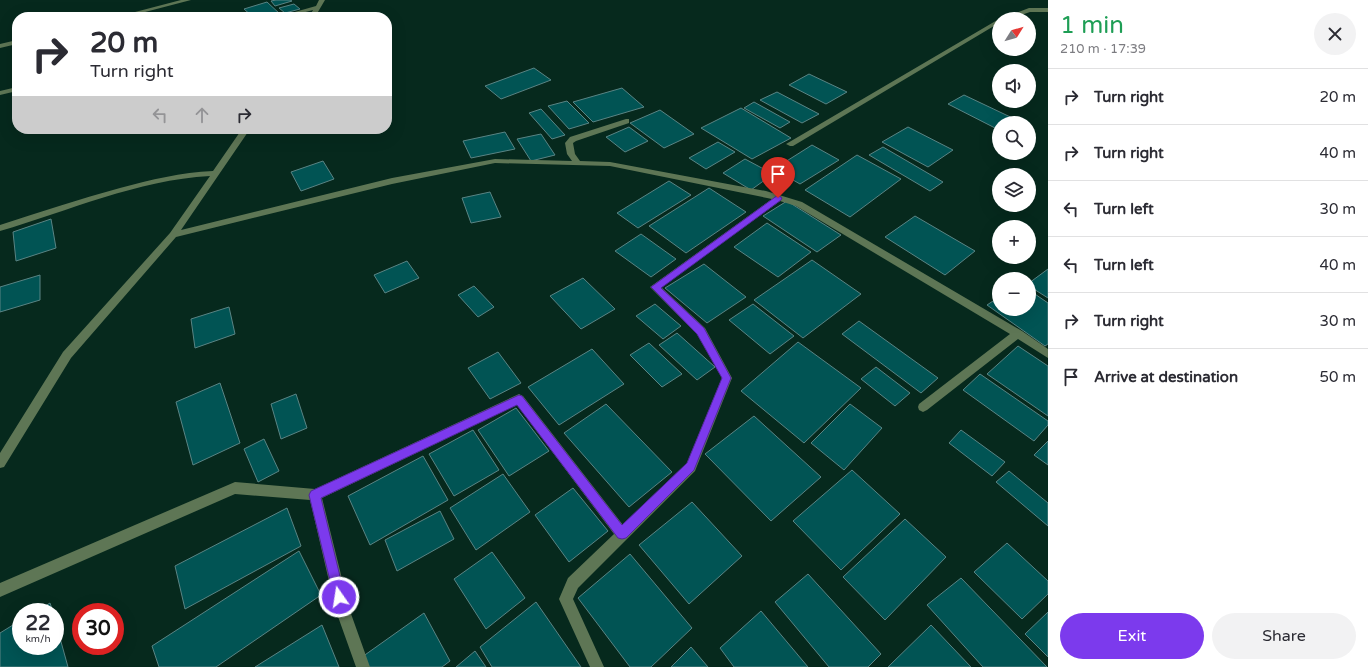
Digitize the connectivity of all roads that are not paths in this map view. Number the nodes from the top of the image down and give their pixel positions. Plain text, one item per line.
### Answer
1 (188, 0) edge
2 (322, 0) edge
3 (318, 7) junction
4 (1048, 10) edge
5 (140, 12) edge
6 (299, 12) edge
7 (315, 12) edge
8 (1024, 12) edge
9 (992, 25) edge
10 (12, 43) edge
11 (0, 46) edge
12 (12, 90) edge
13 (0, 93) edge
14 (626, 121) dead end
15 (243, 134) edge
16 (790, 144) dead end
17 (578, 163) junction
18 (216, 173) junction
19 (778, 198) junction
20 (0, 228) edge
21 (173, 235) junction
22 (1018, 334) junction
23 (1048, 354) edge
24 (923, 406) dead end
25 (0, 463) edge
26 (315, 495) junction
27 (622, 534) junction
28 (0, 590) edge
29 (363, 667) edge
30 (597, 667) edge

1 - 5 street
2 - 3 street
3 - 6 street
3 - 7 street
4 - 8 street
9 - 16 street
10 - 11 street
12 - 13 street
14 - 17 street
15 - 18 street
17 - 19 street
17 - 21 street
18 - 20 street
18 - 21 street
19 - 22 street
19 - 27 street
21 - 25 street
22 - 23 street
22 - 24 street
26 - 27 street
26 - 28 street
26 - 29 street
27 - 30 street

